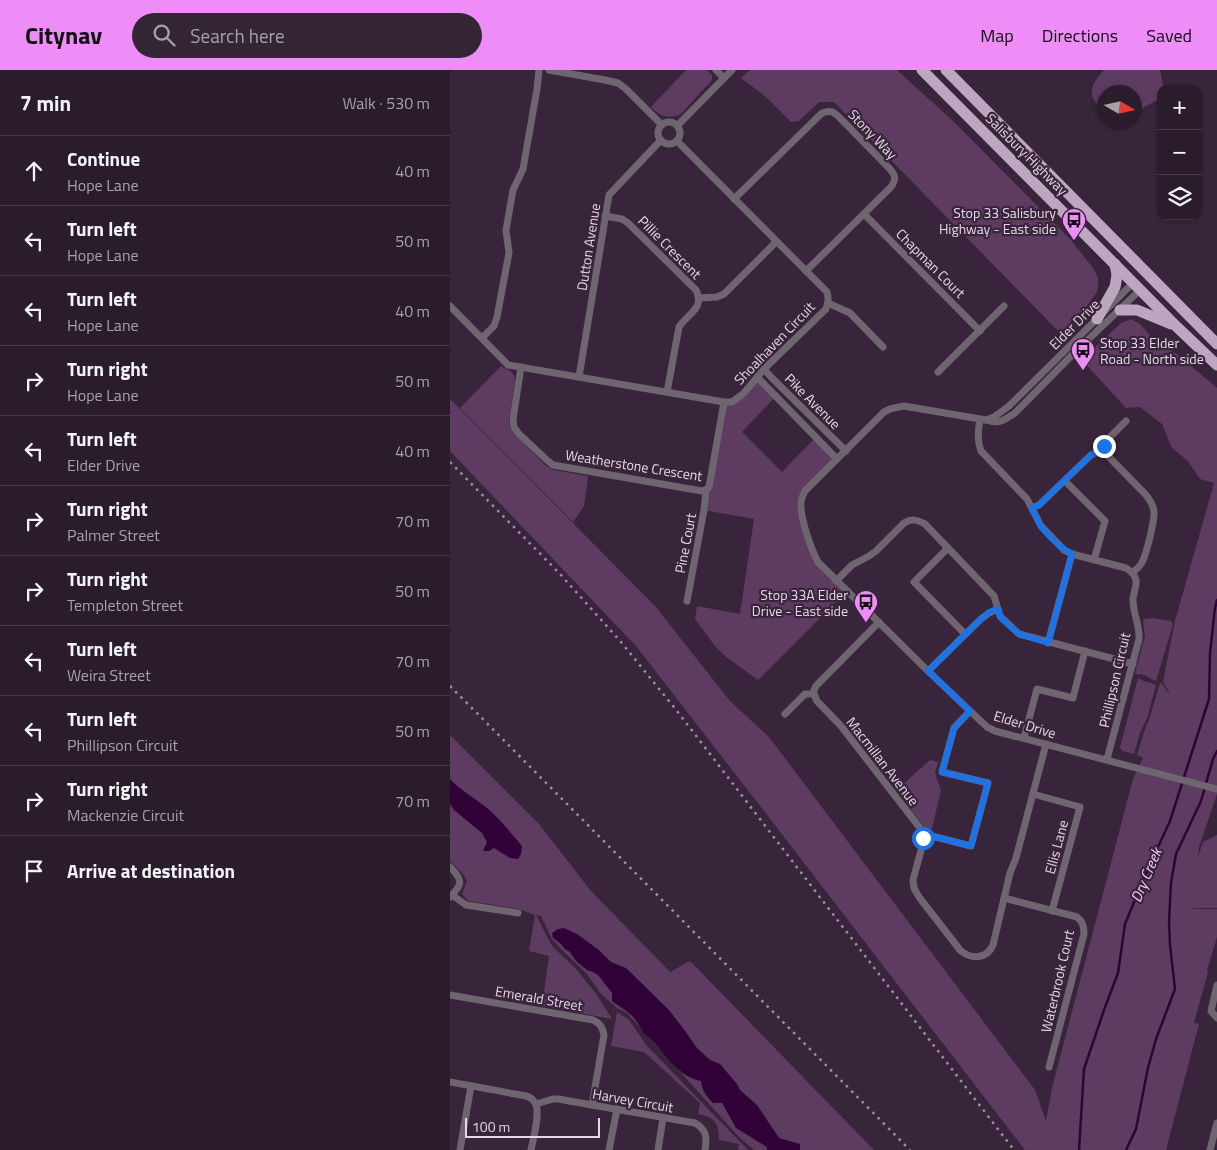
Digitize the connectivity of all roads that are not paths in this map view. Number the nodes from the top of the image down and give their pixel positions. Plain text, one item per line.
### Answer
1 (539, 70) edge
2 (549, 70) edge
3 (716, 70) edge
4 (732, 70) edge
5 (946, 70) edge
6 (924, 71) edge
7 (724, 78) junction
8 (662, 126) junction
9 (677, 126) junction
10 (661, 140) junction
11 (677, 141) junction
12 (734, 199) junction
13 (864, 214) junction
14 (605, 216) junction
15 (776, 242) junction
16 (1115, 264) junction
17 (806, 271) junction
18 (1147, 273) junction
19 (1137, 286) junction
20 (699, 298) junction
21 (828, 303) junction
22 (450, 306) edge
23 (1004, 306) dead end
24 (1120, 310) junction
25 (1097, 319) junction
26 (1177, 327) junction
27 (980, 330) junction
28 (482, 338) junction
29 (1217, 344) edge
30 (882, 347) dead end
31 (1217, 365) edge
32 (521, 367) junction
33 (764, 369) junction
34 (938, 372) dead end
35 (579, 377) junction
36 (757, 377) junction
37 (668, 392) junction
38 (724, 402) junction
39 (983, 420) junction
40 (1126, 421) dead end
41 (846, 450) junction
42 (1101, 453) junction
43 (838, 459) junction
44 (1065, 481) junction
45 (706, 490) junction
46 (1032, 508) junction
47 (948, 548) junction
48 (1072, 554) junction
49 (1094, 560) junction
50 (1132, 573) junction
51 (836, 581) junction
52 (687, 601) dead end
53 (998, 609) junction
54 (879, 622) junction
55 (966, 634) junction
56 (1048, 643) junction
57 (1085, 651) junction
58 (1133, 664) junction
59 (928, 671) junction
60 (814, 694) junction
61 (970, 711) junction
62 (785, 714) dead end
63 (1024, 738) junction
64 (1046, 744) junction
65 (1107, 759) junction
66 (1217, 789) edge
67 (1033, 794) junction
68 (923, 838) junction
69 (450, 867) edge
70 (451, 896) edge
71 (1004, 898) junction
72 (1052, 911) junction
73 (518, 914) dead end
74 (1217, 986) edge
75 (450, 995) edge
76 (1217, 1018) edge
77 (1049, 1067) dead end
78 (450, 1082) edge
79 (471, 1086) junction
80 (536, 1104) junction
81 (592, 1105) junction
82 (617, 1110) junction
83 (663, 1118) junction
84 (1217, 1123) edge
85 (460, 1150) edge
86 (531, 1150) edge
87 (609, 1150) edge
88 (658, 1150) edge
89 (705, 1150) edge
90 (1210, 1150) edge

1 - 28 street
2 - 8 street
3 - 7 street
4 - 7 street
5 - 18 highway, Salisbury Highway
6 - 16 highway, Salisbury Highway
7 - 9 street
8 - 9 street
8 - 10 street
9 - 11 street
10 - 11 street
10 - 14 street, Dutton Avenue
11 - 12 street, Shoalhaven Circuit
12 - 13 street, Stony Way
12 - 15 street, Shoalhaven Circuit
13 - 17 street, Stony Way
13 - 27 street, Chapman Court
14 - 20 street, Pillie Crescent
14 - 35 street, Dutton Avenue
15 - 17 street, Shoalhaven Circuit
15 - 20 street
16 - 19 highway, Salisbury Highway
16 - 25 highway
17 - 21 street, Shoalhaven Circuit
18 - 19 highway
18 - 29 highway, Salisbury Highway
19 - 24 street, Elder Drive
19 - 25 street, Elder Drive
19 - 26 highway, Salisbury Highway
20 - 37 street, Pillie Crescent
21 - 30 street
21 - 33 street, Shoalhaven Circuit
22 - 28 street
23 - 27 street
24 - 26 highway
24 - 39 street, Elder Drive
25 - 39 street, Elder Drive
26 - 31 highway, Salisbury Highway
27 - 34 street
28 - 32 street
32 - 35 street
32 - 45 street, Weatherstone Crescent
33 - 36 street, Shoalhaven Circuit
33 - 41 street, Pike Avenue
35 - 37 street
36 - 38 street, Shoalhaven Circuit
36 - 43 street, Pike Avenue
37 - 38 street
38 - 45 street, Weatherstone Crescent
39 - 41 street, Elder Drive
39 - 46 street
40 - 42 street
41 - 43 street, Elder Drive
42 - 44 street
42 - 50 street
43 - 51 street, Elder Drive
44 - 46 street
44 - 49 street
45 - 52 street, Pine Court
46 - 48 street
47 - 51 street
47 - 53 street
47 - 55 street
48 - 49 street
48 - 56 street
49 - 50 street
50 - 58 street, Phillipson Circuit
51 - 54 street, Elder Drive
53 - 55 street
53 - 56 street
54 - 59 street, Elder Drive
54 - 60 street
55 - 59 street
56 - 57 street
57 - 58 street
57 - 63 street
58 - 65 street, Phillipson Circuit
59 - 61 street, Elder Drive
60 - 62 street
60 - 68 street, Macmillan Avenue
61 - 63 street, Elder Drive
61 - 68 street
63 - 64 street, Elder Drive
64 - 65 street, Elder Drive
64 - 67 street
65 - 66 street, Elder Drive
67 - 71 street
67 - 72 street, Ellis Lane
68 - 71 street
69 - 70 street
70 - 73 street
71 - 72 street, Waterbrook Court
72 - 77 street, Waterbrook Court
74 - 76 street
75 - 81 street, Emerald Street
78 - 79 street
79 - 80 street
79 - 85 street
80 - 81 street, Harvey Circuit
80 - 86 street
81 - 82 street, Harvey Circuit
82 - 83 street, Harvey Circuit
82 - 87 street
83 - 88 street
83 - 89 street, Harvey Circuit
84 - 90 street

